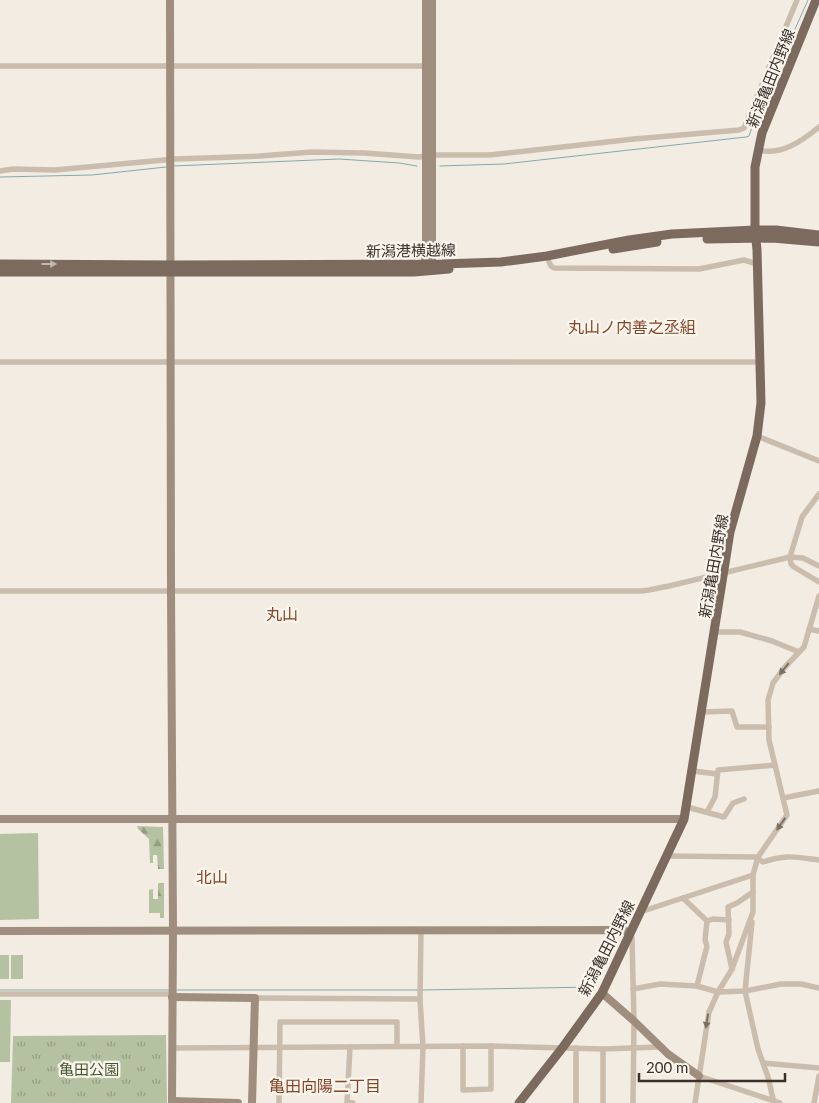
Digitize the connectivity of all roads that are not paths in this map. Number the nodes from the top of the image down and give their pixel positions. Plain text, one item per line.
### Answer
1 (170, 0) edge
2 (426, 0) edge
3 (432, 0) edge
4 (797, 0) edge
5 (816, 0) edge
6 (0, 66) edge
7 (426, 66) junction
8 (170, 67) junction
9 (819, 128) edge
10 (758, 150) junction
11 (428, 156) junction
12 (170, 160) junction
13 (0, 171) edge
14 (756, 234) junction
15 (819, 235) edge
16 (819, 242) edge
17 (549, 262) junction
18 (0, 264) edge
19 (757, 264) junction
20 (428, 267) junction
21 (171, 269) junction
22 (0, 272) edge
23 (0, 362) edge
24 (171, 362) junction
25 (760, 362) junction
26 (758, 436) junction
27 (819, 461) edge
28 (819, 494) edge
29 (790, 558) junction
30 (819, 566) edge
31 (724, 573) junction
32 (819, 582) edge
33 (171, 590) junction
34 (0, 591) edge
35 (819, 596) edge
36 (809, 629) junction
37 (819, 631) edge
38 (715, 632) junction
39 (799, 652) junction
40 (702, 712) junction
41 (769, 727) junction
42 (775, 765) junction
43 (693, 771) junction
44 (717, 774) junction
45 (819, 790) edge
46 (783, 798) junction
47 (744, 799) dead end
48 (687, 807) junction
49 (707, 812) junction
50 (684, 818) junction
51 (0, 819) edge
52 (173, 819) junction
53 (666, 856) junction
54 (758, 857) junction
55 (819, 860) edge
56 (753, 876) junction
57 (753, 892) junction
58 (683, 898) junction
59 (640, 912) junction
60 (753, 912) junction
61 (729, 920) junction
62 (707, 921) junction
63 (0, 930) edge
64 (173, 930) junction
65 (421, 930) junction
66 (630, 933) junction
67 (732, 969) junction
68 (697, 986) junction
69 (819, 988) edge
70 (633, 989) junction
71 (745, 991) junction
72 (718, 992) junction
73 (602, 993) junction
74 (0, 994) edge
75 (172, 995) junction
76 (255, 998) junction
77 (420, 999) junction
78 (634, 1021) junction
79 (397, 1046) junction
80 (463, 1046) junction
81 (491, 1046) junction
82 (253, 1047) junction
83 (350, 1047) junction
84 (423, 1047) junction
85 (563, 1047) junction
86 (660, 1047) junction
87 (172, 1048) junction
88 (279, 1048) junction
89 (576, 1048) junction
90 (603, 1048) junction
91 (633, 1049) junction
92 (763, 1063) junction
93 (819, 1068) edge
94 (699, 1076) junction
95 (819, 1076) edge
96 (172, 1102) edge
97 (774, 1102) edge
98 (238, 1103) edge
99 (252, 1103) edge
100 (279, 1103) edge
101 (353, 1103) edge
102 (421, 1103) edge
103 (519, 1103) edge
104 (576, 1103) edge
105 (603, 1103) edge
106 (633, 1103) edge
107 (695, 1103) edge
108 (780, 1103) edge
109 (814, 1103) edge

1 - 8 street
2 - 7 street
3 - 11 street
4 - 11 street
5 - 10 main road, 新潟亀田内野線
6 - 8 street
7 - 8 street
7 - 11 street
8 - 12 street
9 - 10 street
10 - 14 main road, 新潟亀田内野線
11 - 12 street
11 - 20 street
12 - 13 street
12 - 21 street
14 - 15 main road, 新潟港横越線
14 - 16 main road, 新潟港横越線
14 - 17 main road, 新潟港横越線
14 - 19 main road, 新潟亀田内野線
14 - 20 main road, 新潟港横越線
17 - 19 street
17 - 20 main road, 新潟港横越線
18 -> 21 main road, 新潟港横越線
19 - 25 main road, 新潟亀田内野線
20 - 21 main road, 新潟港横越線
21 - 22 main road, 新潟港横越線
21 - 24 street
23 - 24 street
24 - 25 street
24 - 33 street
25 - 26 main road, 新潟亀田内野線
26 - 27 street
26 - 31 main road, 新潟亀田内野線
28 - 29 street
29 - 30 street
29 - 31 street
29 - 32 street
31 - 33 street
31 - 38 main road, 新潟亀田内野線
33 - 34 street
33 - 52 street
35 - 36 street
36 - 37 street
36 - 39 street
38 - 39 street
38 - 40 main road, 新潟亀田内野線
39 -> 41 street
40 - 41 street
40 - 43 main road, 新潟亀田内野線
41 - 42 street
42 - 44 street
42 - 46 street
43 - 44 street
43 - 48 main road, 新潟亀田内野線
44 - 49 street
45 - 46 street
46 -> 54 street
47 - 49 street
48 - 49 street
48 - 50 main road, 新潟亀田内野線
50 - 52 street
50 - 53 main road, 新潟亀田内野線
51 - 52 street
52 - 64 street
53 - 54 street
53 - 59 main road, 新潟亀田内野線
54 - 55 street
54 - 56 street
56 - 57 street
56 - 58 street
57 - 60 street
57 - 61 street
58 - 59 street
58 - 62 street
59 - 66 main road, 新潟亀田内野線
60 - 67 street
60 - 71 street
61 - 62 street
61 - 67 street
62 - 68 street
63 - 64 street
64 - 65 street
64 - 75 street
65 - 66 street
65 - 77 street
66 - 70 street
66 - 73 main road, 新潟亀田内野線
67 - 72 street
68 - 70 street
68 - 72 street
69 - 71 street
70 - 78 street
71 - 72 street
71 - 92 street
72 -> 94 street
73 - 78 street
73 - 85 main road, 新潟亀田内野線
74 - 75 street
75 - 76 street
75 - 87 street
76 - 77 street
76 - 82 street
77 - 84 street
78 - 86 street
78 - 91 street
79 - 83 street
79 - 84 street
79 - 88 street
80 - 81 street
80 - 81 street
80 - 84 street
81 - 85 street
82 - 87 street
82 - 88 street
82 - 99 street
83 - 88 street
83 - 101 street
84 - 102 street
85 - 89 street
85 - 103 main road, 新潟亀田内野線
86 - 91 street
86 - 94 street
87 - 96 street
88 - 100 street
89 - 90 street
89 - 104 street
90 - 91 street
90 - 105 street
91 - 106 street
92 - 93 street
92 - 97 street
94 - 97 street
94 - 107 street
95 - 109 street
96 - 98 street
97 - 108 street

